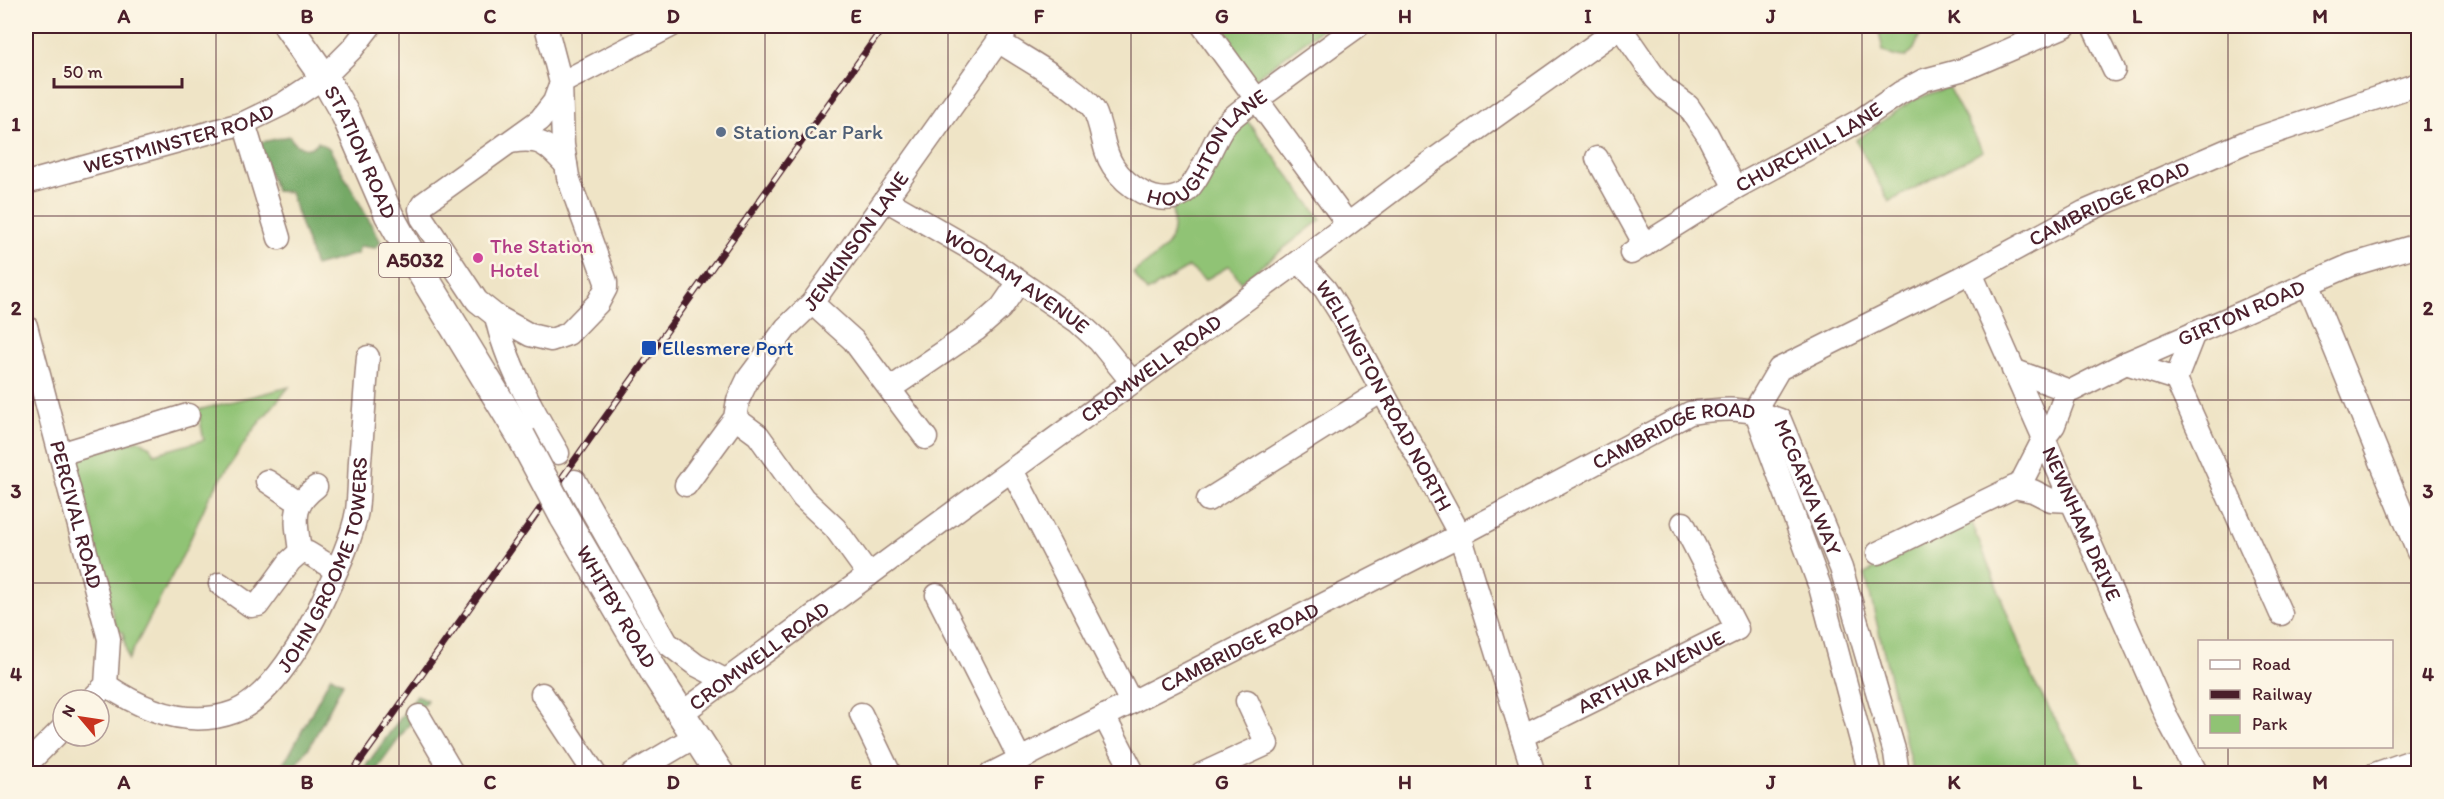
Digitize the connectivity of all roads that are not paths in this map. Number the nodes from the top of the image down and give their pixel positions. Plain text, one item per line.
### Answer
1 (288, 26) edge
2 (370, 26) edge
3 (546, 26) edge
4 (671, 26) edge
5 (1203, 26) edge
6 (1358, 26) edge
7 (1621, 26) edge
8 (2065, 26) edge
9 (2093, 26) edge
10 (1004, 33) edge
11 (2114, 70) dead end
12 (324, 77) junction
13 (561, 83) junction
14 (2418, 84) edge
15 (1256, 100) junction
16 (244, 123) junction
17 (511, 142) junction
18 (1598, 158) dead end
19 (566, 165) junction
20 (26, 183) edge
21 (1735, 188) junction
22 (886, 200) junction
23 (1347, 223) junction
24 (279, 238) dead end
25 (2418, 245) edge
26 (1299, 261) junction
27 (1971, 273) junction
28 (1019, 282) junction
29 (2308, 283) junction
30 (812, 303) junction
31 (496, 316) junction
32 (26, 326) edge
33 (2194, 333) junction
34 (368, 357) dead end
35 (2126, 363) junction
36 (2013, 370) junction
37 (2176, 380) junction
38 (1132, 382) junction
39 (891, 388) junction
40 (2067, 390) junction
41 (1382, 391) junction
42 (1755, 410) junction
43 (188, 415) dead end
44 (735, 418) junction
45 (521, 436) joint
46 (926, 438) dead end
47 (2043, 440) junction
48 (558, 453) dead end
49 (60, 454) junction
50 (1012, 470) junction
51 (267, 481) dead end
52 (575, 481) dead end
53 (686, 485) dead end
54 (316, 487) dead end
55 (2019, 487) junction
56 (1208, 500) dead end
57 (2071, 501) junction
58 (300, 503) junction
59 (1682, 523) dead end
60 (1460, 535) junction
61 (300, 552) junction
62 (2418, 552) edge
63 (1878, 553) dead end
64 (336, 570) junction
65 (869, 575) junction
66 (220, 584) dead end
67 (937, 595) dead end
68 (2280, 614) dead end
69 (727, 681) junction
70 (99, 688) edge
71 (111, 694) edge
72 (542, 694) dead end
73 (1247, 701) dead end
74 (1131, 702) junction
75 (861, 714) dead end
76 (419, 716) dead end
77 (1104, 716) junction
78 (689, 725) junction
79 (1522, 736) junction
80 (51, 740) edge
81 (1020, 759) junction
82 (2417, 762) edge
83 (26, 765) edge
84 (453, 774) edge
85 (595, 774) edge
86 (632, 774) edge
87 (720, 774) edge
88 (890, 774) edge
89 (992, 774) edge
90 (1134, 774) edge
91 (1202, 774) edge
92 (1534, 774) edge
93 (1869, 774) edge
94 (1898, 774) edge
95 (2197, 774) edge
96 (2375, 774) edge

1 - 12 main road, STATION ROAD / A5032
2 - 12 street, WESTMINSTER ROAD
3 - 13 street
4 - 13 street
5 - 15 street
6 - 15 street, HOUGHTON LANE
7 - 21 street, CHURCHILL LANE
7 - 23 street, CROMWELL ROAD
8 - 21 street, CHURCHILL LANE
9 - 11 street
10 - 15 street, HOUGHTON LANE
10 - 22 street, JENKINSON LANE
12 - 16 street, WESTMINSTER ROAD
12 - 45 main road, STATION ROAD / A5032
13 - 17 street
13 - 19 street
14 - 27 street, CAMBRIDGE ROAD
15 - 23 street
16 - 20 street, WESTMINSTER ROAD
16 - 24 street
17 - 19 street
17 - 31 street, STATION ROAD
18 - 21 street
19 - 31 street, STATION ROAD
22 - 28 street, WOOLAM AVENUE
22 - 30 street, JENKINSON LANE
23 - 26 street, CROMWELL ROAD
25 - 29 street, GIRTON ROAD
26 - 38 street, CROMWELL ROAD
26 - 41 street, WELLINGTON ROAD NORTH
27 - 36 street, NEWNHAM DRIVE
27 - 42 street, CAMBRIDGE ROAD
28 - 38 street, WOOLAM AVENUE
28 - 39 street
29 - 33 street, GIRTON ROAD
29 - 62 street
30 - 39 street
30 - 44 street, JENKINSON LANE
31 - 48 street
32 - 49 street, PERCIVAL ROAD
33 - 35 street, GIRTON ROAD
33 - 37 street
34 - 64 street, JOHN GROOME TOWERS
35 - 37 street
35 - 40 street, GIRTON ROAD
36 - 40 street
36 - 47 street, NEWNHAM DRIVE
37 - 68 street
38 - 50 street, CROMWELL ROAD
39 - 46 street
40 - 47 street
41 - 56 street
41 - 60 street, WELLINGTON ROAD NORTH
42 - 60 street, CAMBRIDGE ROAD
42 - 93 street, MCGARVA WAY
42 - 94 street, MCGARVA WAY
43 - 49 street
44 - 53 street, JENKINSON LANE
44 - 65 street
45 - 78 main road, WHITBY ROAD / A5032, bridge
47 - 55 street
47 - 57 street, NEWNHAM DRIVE
49 - 70 street, PERCIVAL ROAD
50 - 65 street, CROMWELL ROAD
50 - 74 street
51 - 58 street
52 - 69 street, WHITBY ROAD
54 - 58 street
55 - 57 street
55 - 63 street
57 - 95 street, NEWNHAM DRIVE
58 - 61 street
59 - 79 street, ARTHUR AVENUE
60 - 74 street, CAMBRIDGE ROAD
60 - 79 street, WELLINGTON ROAD NORTH
61 - 64 street
61 - 66 street
64 - 71 street, JOHN GROOME TOWERS
65 - 69 street, CROMWELL ROAD
67 - 81 street
69 - 78 street, CROMWELL ROAD
72 - 85 street
73 - 91 street
74 - 77 street, CAMBRIDGE ROAD
75 - 88 street
76 - 84 street
77 - 81 street, CAMBRIDGE ROAD
77 - 90 street
78 - 86 street, CROMWELL ROAD
78 - 87 main road, WHITBY ROAD / A5032
79 - 92 street, WELLINGTON ROAD NORTH
80 - 83 street
81 - 89 street, CAMBRIDGE ROAD
82 - 96 street

